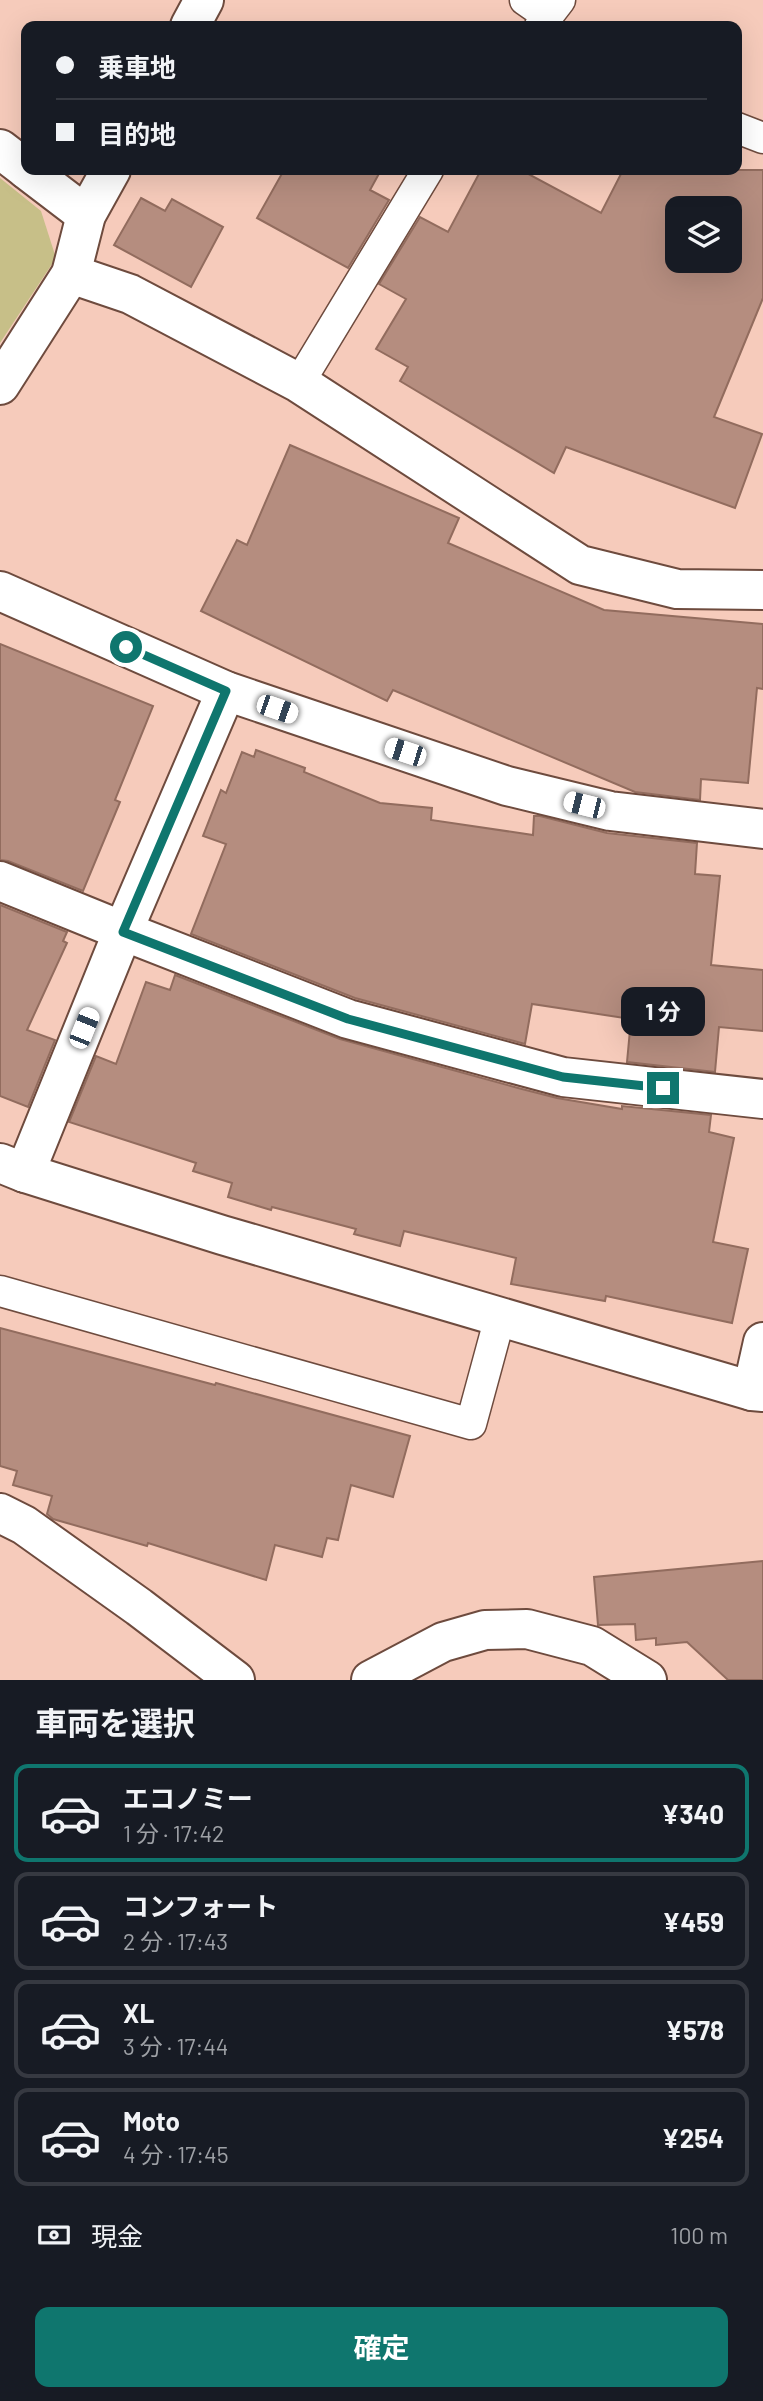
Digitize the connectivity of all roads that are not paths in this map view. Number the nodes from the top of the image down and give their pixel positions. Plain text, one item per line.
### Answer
1 (204, 0) edge
2 (193, 21) edge
3 (742, 130) edge
4 (763, 138) edge
5 (0, 149) edge
6 (21, 165) edge
7 (35, 175) edge
8 (108, 175) edge
9 (425, 175) edge
10 (86, 215) junction
11 (71, 274) junction
12 (299, 383) junction
13 (0, 385) edge
14 (763, 590) edge
15 (0, 591) edge
16 (226, 691) junction
17 (763, 829) edge
18 (0, 881) edge
19 (123, 932) junction
20 (763, 1099) edge
21 (12, 1168) edge
22 (0, 1292) edge
23 (500, 1317) junction
24 (763, 1342) edge
25 (757, 1392) edge
26 (0, 1513) edge
27 (235, 1680) edge
28 (371, 1680) edge
29 (647, 1680) edge

1 - 2 street
3 - 4 lane
5 - 6 street
7 - 10 street
8 - 10 street
9 - 12 lane
10 - 11 street
11 - 12 street
11 - 13 street
12 - 14 street
15 - 16 street
16 - 17 street
16 - 19 street
18 - 19 street
19 - 20 street
19 - 21 street
21 - 23 street
22 - 23 lane
23 - 25 street
24 - 25 street
26 - 27 street
28 - 29 street

